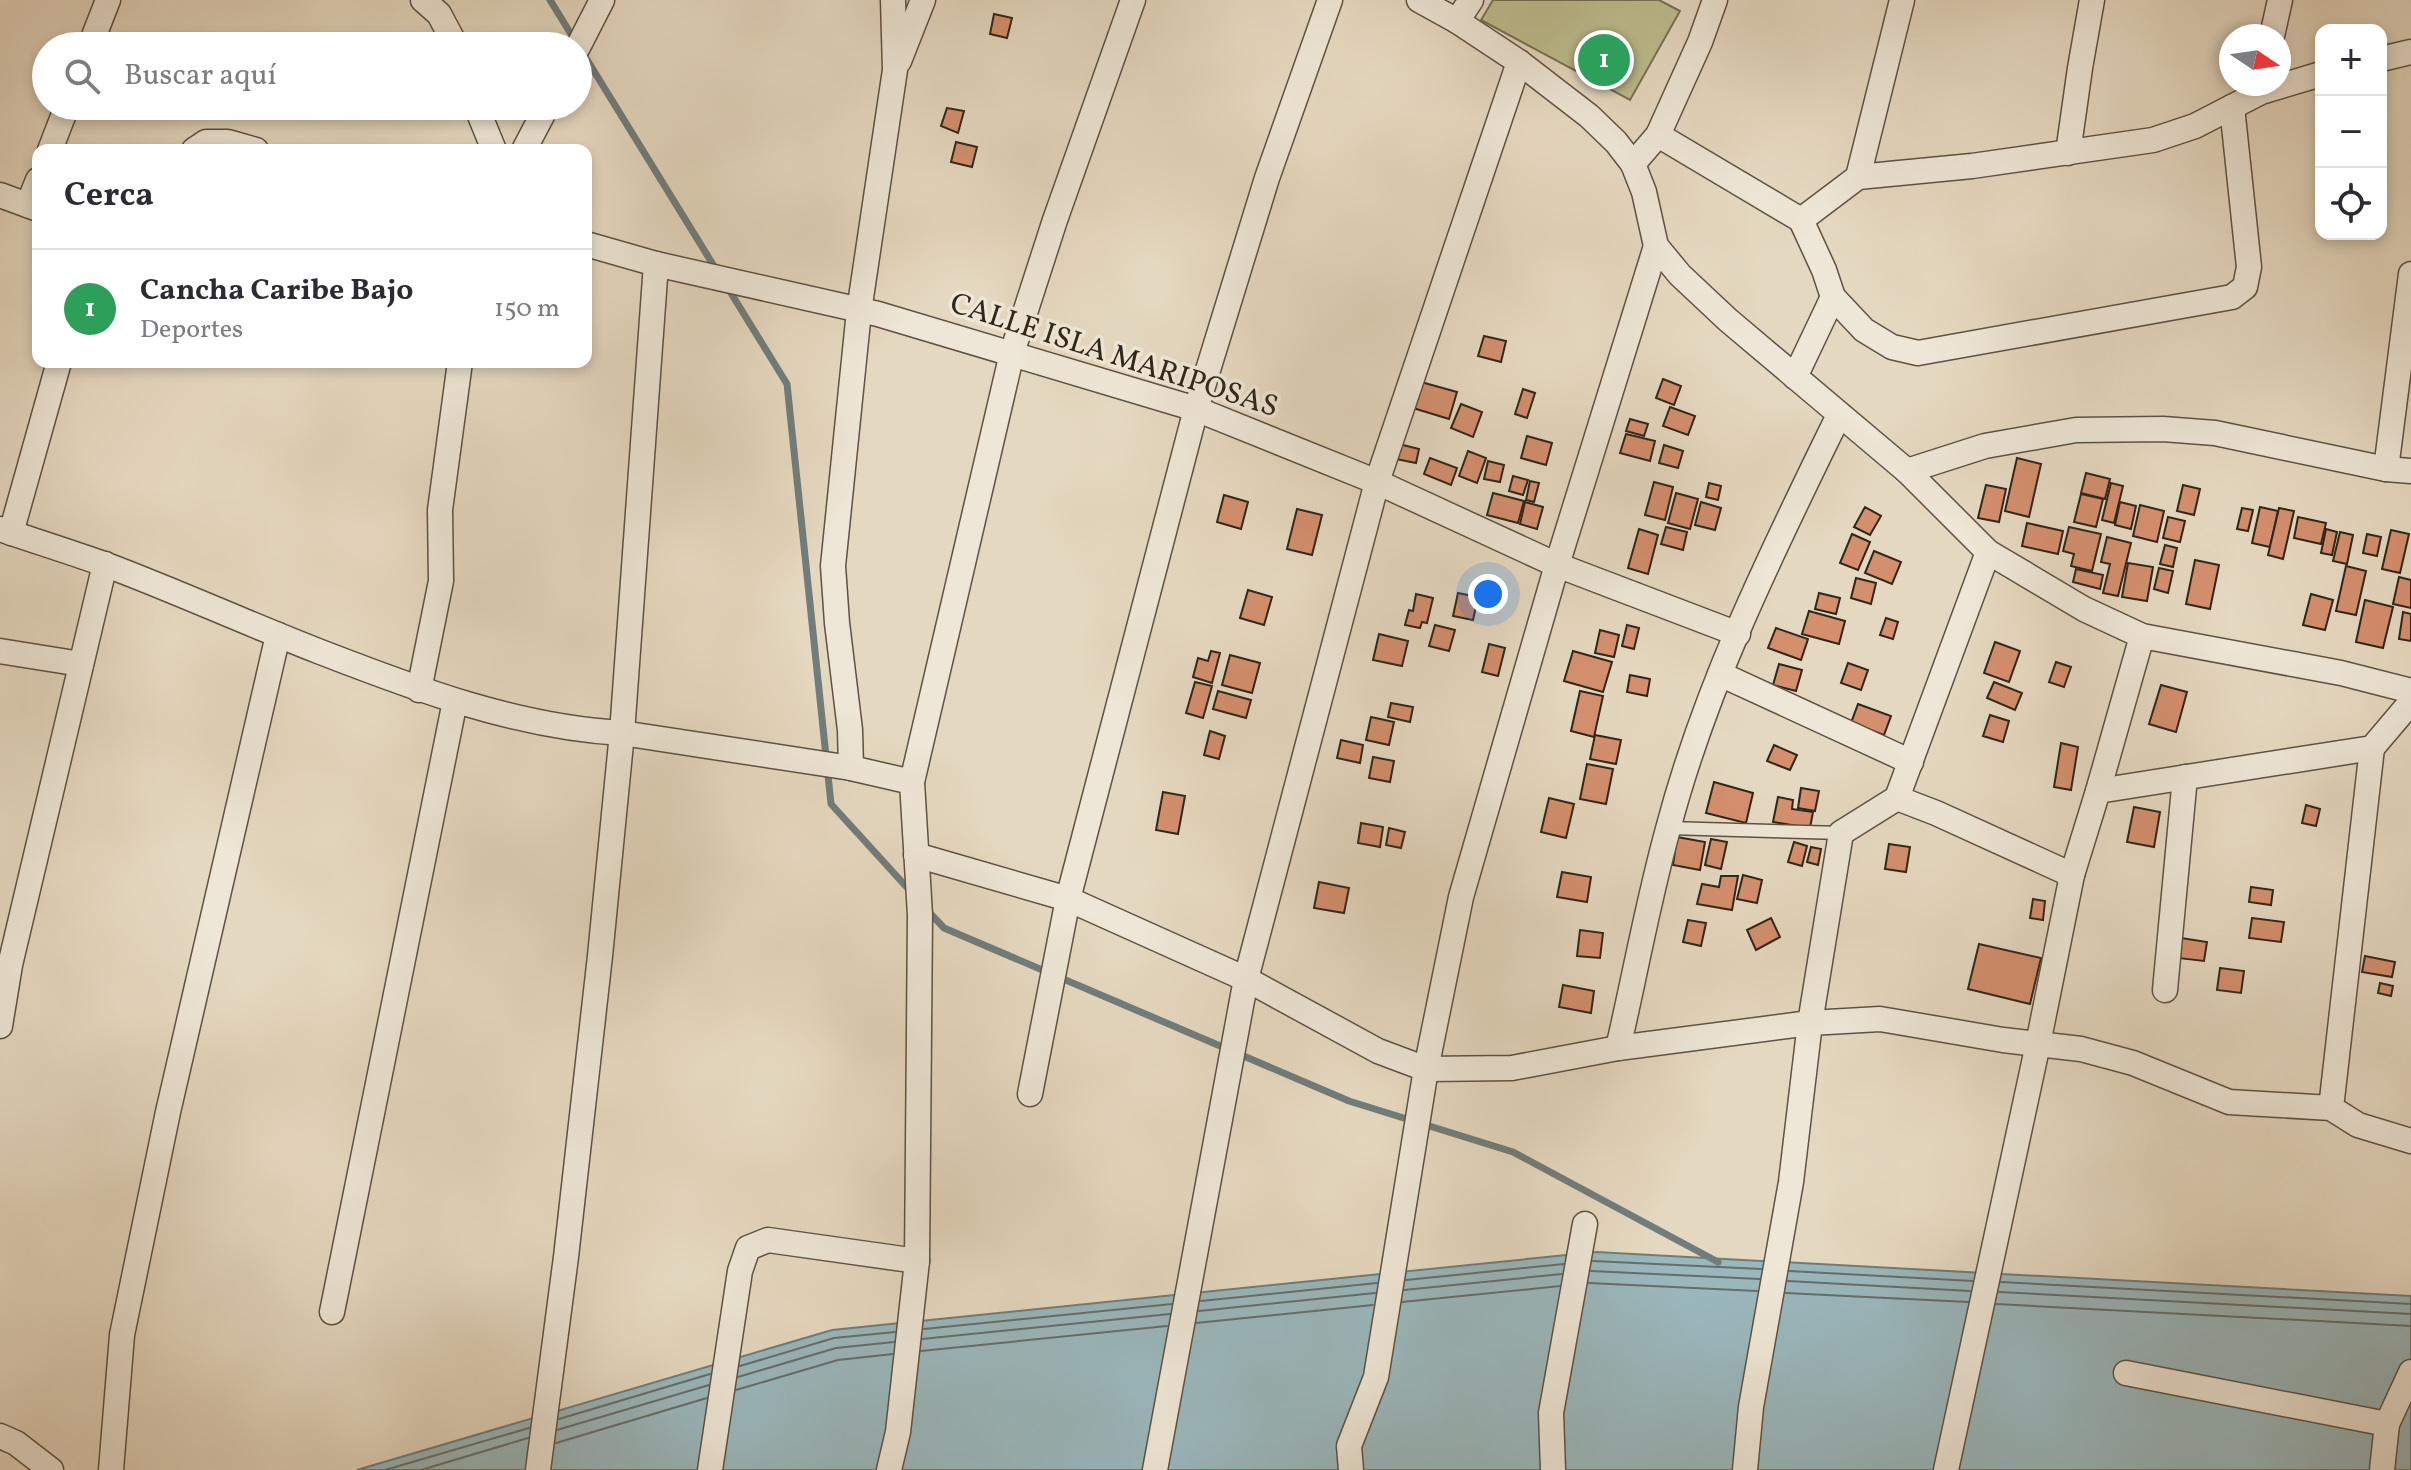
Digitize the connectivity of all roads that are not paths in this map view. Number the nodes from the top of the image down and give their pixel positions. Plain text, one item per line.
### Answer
1 (108, 0) edge
2 (423, 0) edge
3 (602, 0) edge
4 (893, 0) edge
5 (923, 0) edge
6 (1133, 0) edge
7 (1330, 0) edge
8 (1419, 0) edge
9 (1471, 0) edge
10 (1715, 0) edge
11 (1902, 0) edge
12 (2092, 0) edge
13 (2280, 0) edge
14 (1457, 21) junction
15 (2275, 24) edge
16 (95, 32) edge
17 (449, 32) edge
18 (586, 32) edge
19 (2411, 52) edge
20 (2387, 58) edge
21 (1519, 62) junction
22 (895, 70) junction
23 (2315, 75) edge
24 (2291, 81) edge
25 (2249, 96) edge
26 (2232, 107) junction
27 (62, 120) edge
28 (482, 120) edge
29 (540, 120) edge
30 (1658, 135) junction
31 (52, 144) edge
32 (203, 144) edge
33 (235, 144) edge
34 (492, 144) edge
35 (527, 144) edge
36 (2068, 153) junction
37 (1633, 164) junction
38 (1858, 177) junction
39 (0, 195) edge
40 (32, 207) edge
41 (1801, 220) junction
42 (592, 246) edge
43 (1656, 246) junction
44 (656, 264) junction
45 (2411, 274) edge
46 (1833, 297) junction
47 (859, 311) junction
48 (1012, 353) junction
49 (57, 368) edge
50 (459, 368) edge
51 (1795, 377) junction
52 (1196, 409) junction
53 (1839, 415) junction
54 (2386, 469) junction
55 (1907, 471) junction
56 (2411, 471) edge
57 (1377, 482) junction
58 (6, 531) edge
59 (1988, 552) junction
60 (105, 564) junction
61 (1557, 565) junction
62 (1738, 634) junction
63 (278, 635) junction
64 (2142, 636) junction
65 (0, 651) edge
66 (81, 664) junction
67 (1720, 674) junction
68 (419, 690) junction
69 (2411, 691) edge
70 (455, 701) junction
71 (2411, 702) edge
72 (622, 733) junction
73 (2372, 748) junction
74 (1911, 762) junction
75 (851, 768) junction
76 (2185, 777) junction
77 (912, 782) junction
78 (2098, 791) junction
79 (1897, 798) junction
80 (1668, 828) junction
81 (1841, 833) junction
82 (916, 855) junction
83 (2072, 875) junction
84 (1068, 899) junction
85 (1246, 979) junction
86 (2165, 990) dead end
87 (1810, 1023) junction
88 (0, 1026) edge
89 (2038, 1044) junction
90 (1618, 1048) junction
91 (1426, 1069) junction
92 (1030, 1094) dead end
93 (2331, 1108) junction
94 (2411, 1141) edge
95 (1585, 1224) dead end
96 (917, 1261) junction
97 (332, 1312) dead end
98 (2411, 1372) edge
99 (2126, 1373) dead end
100 (2387, 1424) junction
101 (0, 1436) edge
102 (1952, 1469) edge
103 (51, 1470) edge
104 (111, 1470) edge
105 (538, 1470) edge
106 (710, 1470) edge
107 (889, 1470) edge
108 (1155, 1470) edge
109 (1351, 1470) edge
110 (1553, 1470) edge
111 (1745, 1470) edge
112 (2382, 1470) edge

1 - 16 street
2 - 17 street
3 - 18 street
4 - 22 street
5 - 22 street
6 - 48 street
7 - 52 street
8 - 14 street
9 - 14 street
10 - 30 street
11 - 38 street
12 - 36 street
13 - 15 street
14 - 21 street
19 - 20 street
21 - 37 street
21 - 57 street
22 - 47 street
23 - 24 street
25 - 26 street
26 - 36 street
26 - 46 street
27 - 31 street
28 - 34 street
29 - 35 street
30 - 37 street
30 - 41 street
32 - 33 street
36 - 38 street
37 - 43 street
38 - 41 street
39 - 40 street
41 - 46 street
42 - 44 street, CALLE ISLA MARIPOSAS
43 - 51 street
43 - 61 street
44 - 47 street, CALLE ISLA MARIPOSAS
44 - 72 street
45 - 54 street
46 - 51 street
47 - 48 street, CALLE ISLA MARIPOSAS
47 - 75 street
48 - 52 street, CALLE ISLA MARIPOSAS
48 - 77 street
49 - 58 street
50 - 68 street
51 - 53 street
52 - 57 street, CALLE ISLA MARIPOSAS
52 - 84 street
53 - 55 street
53 - 62 street
54 - 55 street
54 - 56 street
55 - 59 street
57 - 61 street, CALLE ISLA MARIPOSAS
57 - 85 street
58 - 60 street
59 - 64 street
59 - 74 street
60 - 63 street
60 - 66 street
61 - 62 street, CALLE ISLA MARIPOSAS
61 - 91 street
62 - 67 street
63 - 68 street
63 - 104 street
64 - 69 street
64 - 78 street
65 - 66 street
66 - 88 street
67 - 74 street
67 - 80 street
68 - 70 street
70 - 72 street
70 - 97 street
71 - 73 street
72 - 75 street
72 - 105 street
73 - 76 street
73 - 93 street
74 - 79 street
75 - 77 street
76 - 78 street
76 - 86 street
77 - 82 street
78 - 83 street
79 - 81 street
79 - 83 street
80 - 81 lane
80 - 90 street
81 - 87 street
82 - 84 street
82 - 96 street
83 - 89 street
84 - 85 street
84 - 92 street
85 - 91 street
85 - 108 street
87 - 89 street
87 - 90 street
87 - 111 street
89 - 93 street
89 - 102 street
90 - 91 street
91 - 109 street
93 - 94 street
95 - 110 street
96 - 106 street
96 - 107 street
98 - 100 street
99 - 100 street
100 - 112 street
101 - 103 street

